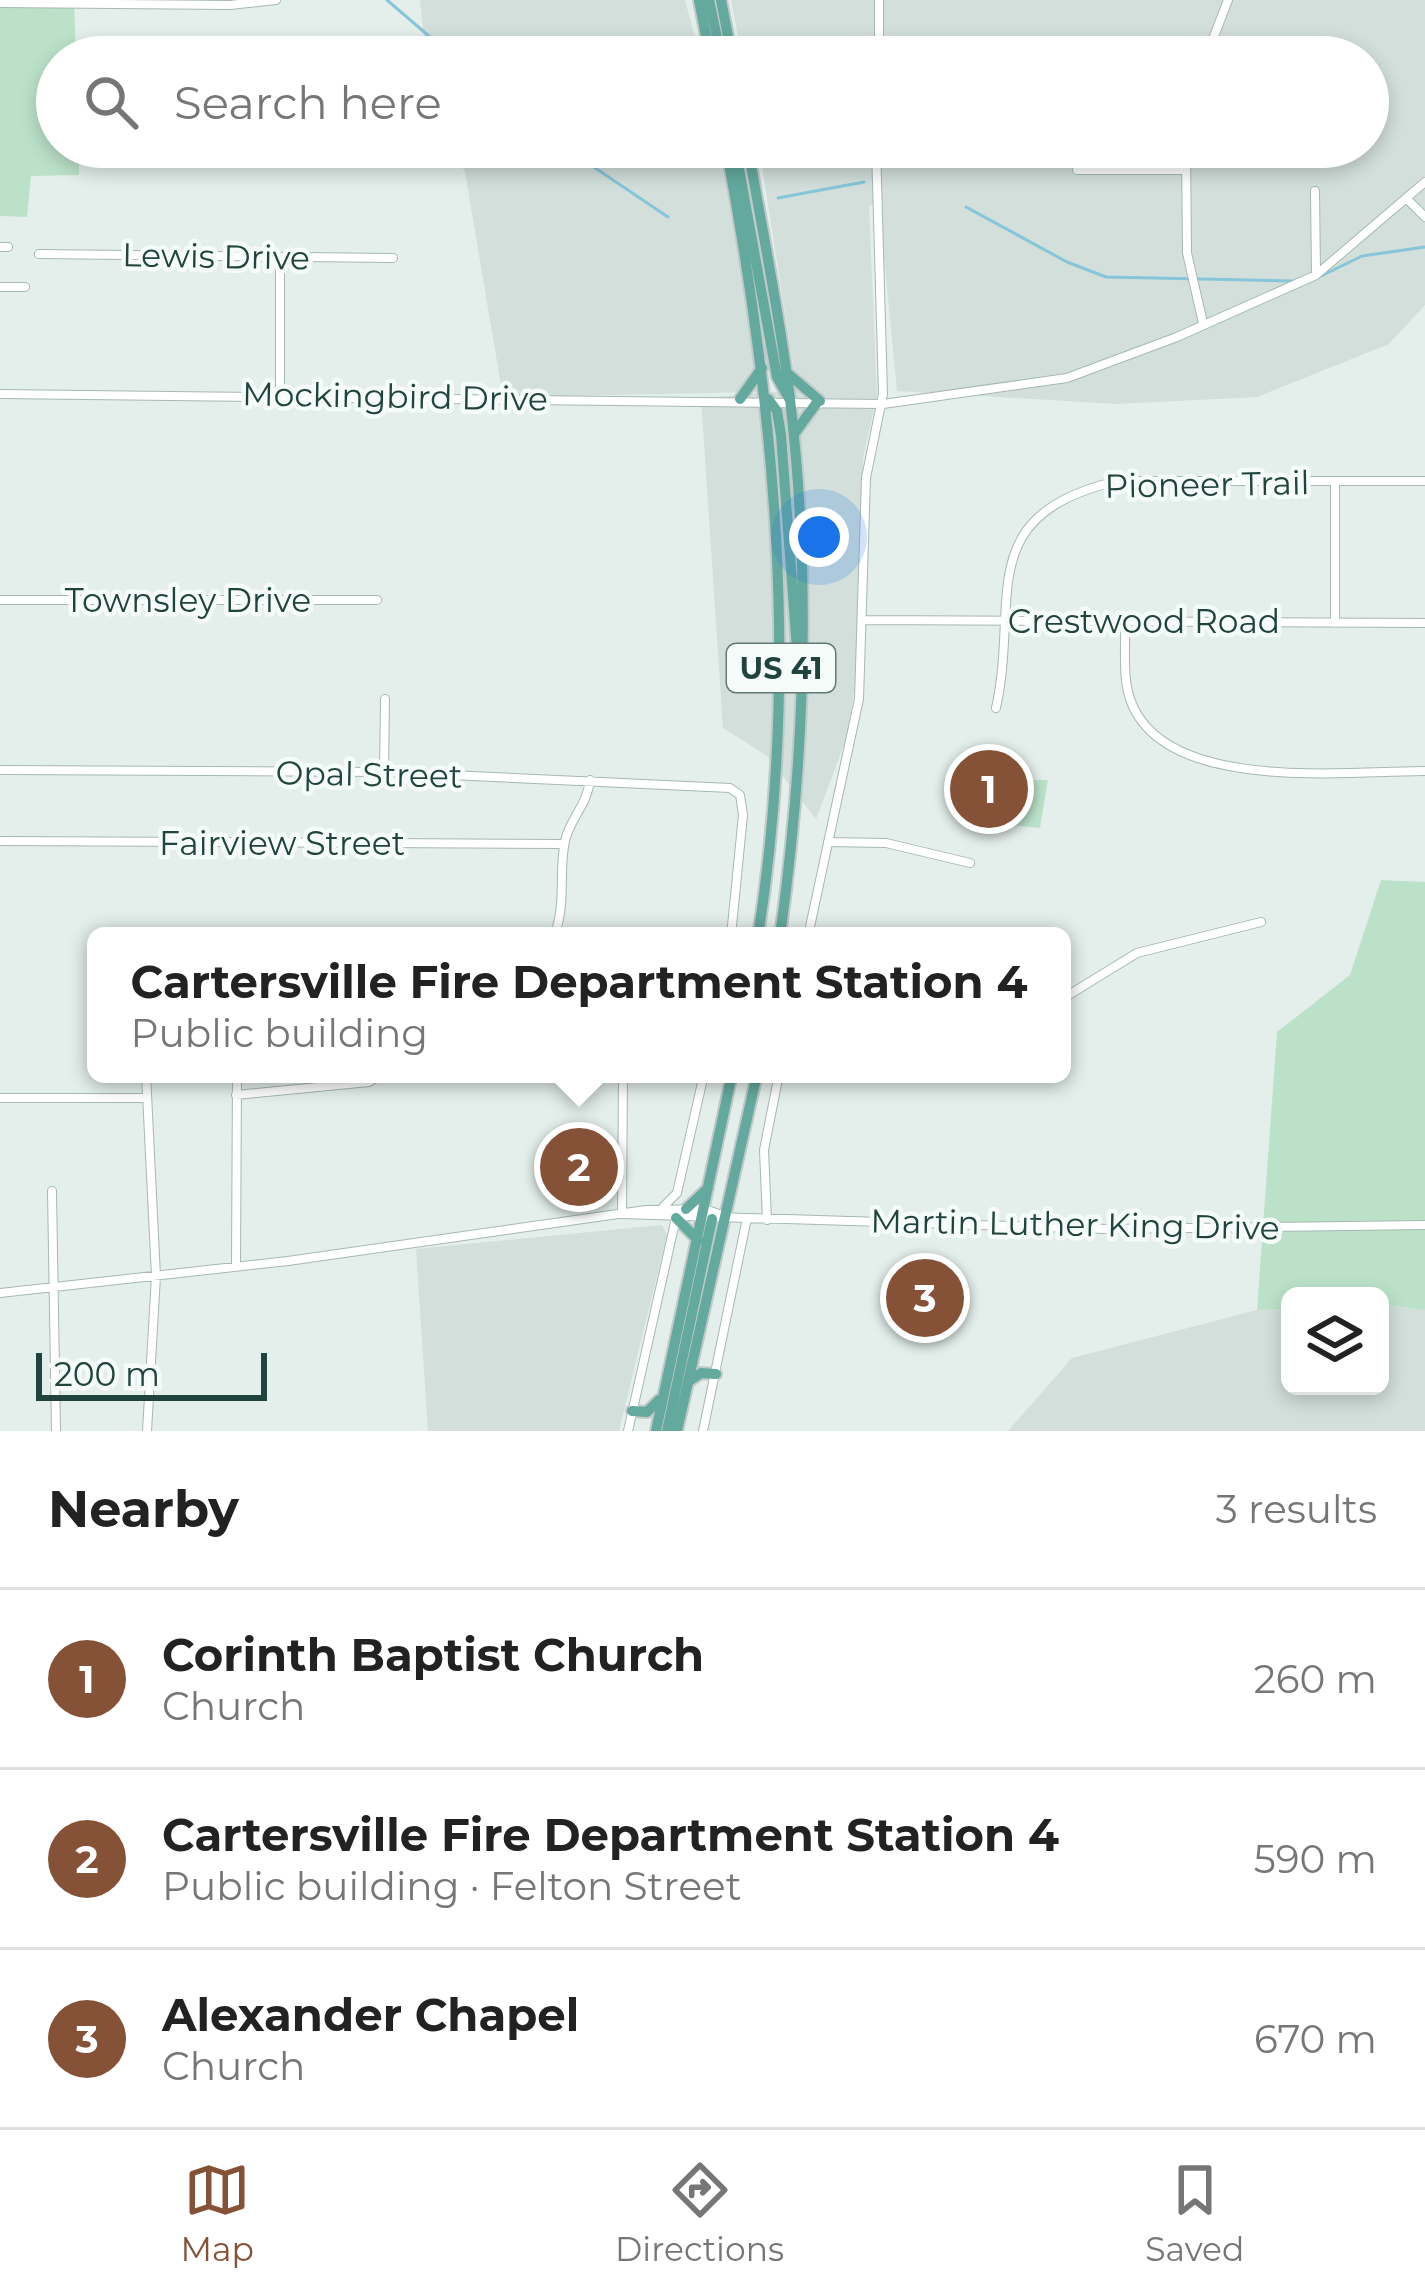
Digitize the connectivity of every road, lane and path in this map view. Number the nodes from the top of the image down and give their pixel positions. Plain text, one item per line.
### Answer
1 (276, 0) edge
2 (699, 0) edge
3 (709, 0) edge
4 (721, 0) edge
5 (879, 0) edge
6 (1228, 0) edge
7 (0, 3) edge
8 (706, 36) edge
9 (717, 36) edge
10 (728, 36) edge
11 (879, 36) edge
12 (1214, 36) edge
13 (734, 168) edge
14 (735, 168) edge
15 (752, 168) edge
16 (877, 168) edge
17 (1077, 170) dead end
18 (1186, 170) joint
19 (1425, 182) edge
20 (1315, 190) dead end
21 (1406, 198) junction
22 (1425, 218) edge
23 (39, 254) dead end
24 (280, 258) junction
25 (392, 258) dead end
26 (1316, 275) junction
27 (0, 287) edge
28 (25, 287) dead end
29 (1203, 323) junction
30 (763, 364) junction
31 (786, 371) junction
32 (0, 394) edge
33 (280, 394) junction
34 (740, 399) junction
35 (768, 399) junction
36 (790, 400) junction
37 (819, 401) junction
38 (883, 404) junction
39 (793, 437) junction
40 (1425, 481) edge
41 (1335, 482) junction
42 (377, 599) dead end
43 (0, 600) edge
44 (863, 620) junction
45 (1001, 620) junction
46 (1126, 622) junction
47 (1335, 622) junction
48 (1425, 623) edge
49 (802, 662) junction
50 (385, 699) dead end
51 (996, 708) dead end
52 (0, 770) edge
53 (1425, 771) edge
54 (384, 772) junction
55 (590, 780) junction
56 (0, 841) edge
57 (828, 842) junction
58 (564, 844) junction
59 (970, 862) dead end
60 (1261, 922) dead end
61 (558, 927) edge
62 (732, 927) edge
63 (759, 927) edge
64 (781, 927) edge
65 (810, 927) edge
66 (1071, 993) edge
67 (146, 1083) edge
68 (237, 1083) edge
69 (359, 1083) edge
70 (623, 1083) edge
71 (702, 1083) edge
72 (730, 1083) edge
73 (754, 1083) edge
74 (777, 1083) edge
75 (236, 1095) junction
76 (0, 1098) edge
77 (147, 1098) junction
78 (710, 1185) junction
79 (52, 1191) dead end
80 (677, 1193) junction
81 (661, 1209) junction
82 (622, 1214) junction
83 (681, 1214) junction
84 (711, 1216) junction
85 (747, 1218) junction
86 (767, 1220) junction
87 (1425, 1225) edge
88 (698, 1240) junction
89 (236, 1267) junction
90 (156, 1276) junction
91 (56, 1287) junction
92 (0, 1293) edge
93 (716, 1373) junction
94 (688, 1382) junction
95 (664, 1392) junction
96 (632, 1411) junction
97 (56, 1431) edge
98 (147, 1431) edge
99 (628, 1431) edge
100 (656, 1431) edge
101 (667, 1431) edge
102 (677, 1431) edge
103 (703, 1431) edge

1 - 7 street
2 - 8 main road
3 - 9 main road
4 - 10 main road
5 - 11 street
6 - 12 street
13 - 30 main road, US 41
14 - 36 main road
15 - 31 main road, US 41
16 - 38 street
17 - 18 street
18 - 29 street
19 - 21 street, Mockingbird Drive
20 - 26 street
21 - 22 street
21 - 26 street, Mockingbird Drive
23 - 24 street, Lewis Drive
24 - 25 street, Lewis Drive
24 - 33 street
26 - 29 street, Mockingbird Drive
27 - 28 street
29 - 38 street, Mockingbird Drive
30 - 34 main road
30 - 35 main road, US 41
31 - 36 main road, US 41
31 - 37 main road
32 - 33 street, Mockingbird Drive
33 - 34 street, Mockingbird Drive
34 - 35 street, Mockingbird Drive
35 - 36 street, Mockingbird Drive
35 - 49 main road
35 - 63 main road, US 41
36 - 37 street, Mockingbird Drive
36 - 39 main road, US 41
37 - 38 street, Mockingbird Drive
37 - 39 main road
38 - 44 street
39 - 49 main road, US 41
40 - 41 street, Pioneer Trail
41 - 45 street, Pioneer Trail
41 - 47 street
42 - 43 street, Townsley Drive
44 - 45 street, Crestwood Road
44 - 57 street
45 - 46 street, Crestwood Road
45 - 51 street, Pioneer Trail
46 - 47 street, Crestwood Road
46 - 53 street
47 - 48 street, Crestwood Road
49 - 64 main road, US 41
50 - 54 street
52 - 54 street, Opal Street
54 - 55 street, Opal Street
55 - 58 street
55 - 62 street, Opal Street
56 - 58 street, Fairview Street
57 - 59 street
57 - 65 street
58 - 61 street
60 - 66 street
67 - 77 street
68 - 75 street
69 - 75 street
70 - 82 street
71 - 80 street
72 - 78 main road
73 - 84 main road
74 - 86 street
75 - 89 street
76 - 77 street
77 - 90 street
78 - 83 main road
78 - 84 main road
79 - 91 street
80 - 81 street
80 - 83 street
81 - 82 street, Martin Luther King Drive
81 - 83 street, Martin Luther King Drive
82 - 83 street, Martin Luther King Drive
82 - 89 street, Martin Luther King Drive
83 - 84 street, Martin Luther King Drive
83 - 88 main road
83 - 96 street
84 - 85 street, Martin Luther King Drive
84 - 88 main road
84 - 94 main road
84 - 101 main road
85 - 86 street, Martin Luther King Drive
85 - 93 street
86 - 87 street, Martin Luther King Drive
88 - 95 main road
89 - 90 street, Martin Luther King Drive
90 - 91 street, Martin Luther King Drive
90 - 98 street
91 - 92 street, Martin Luther King Drive
91 - 97 street
93 - 94 main road
93 - 103 street
94 - 102 main road
95 - 96 main road
95 - 100 main road
96 - 99 street

